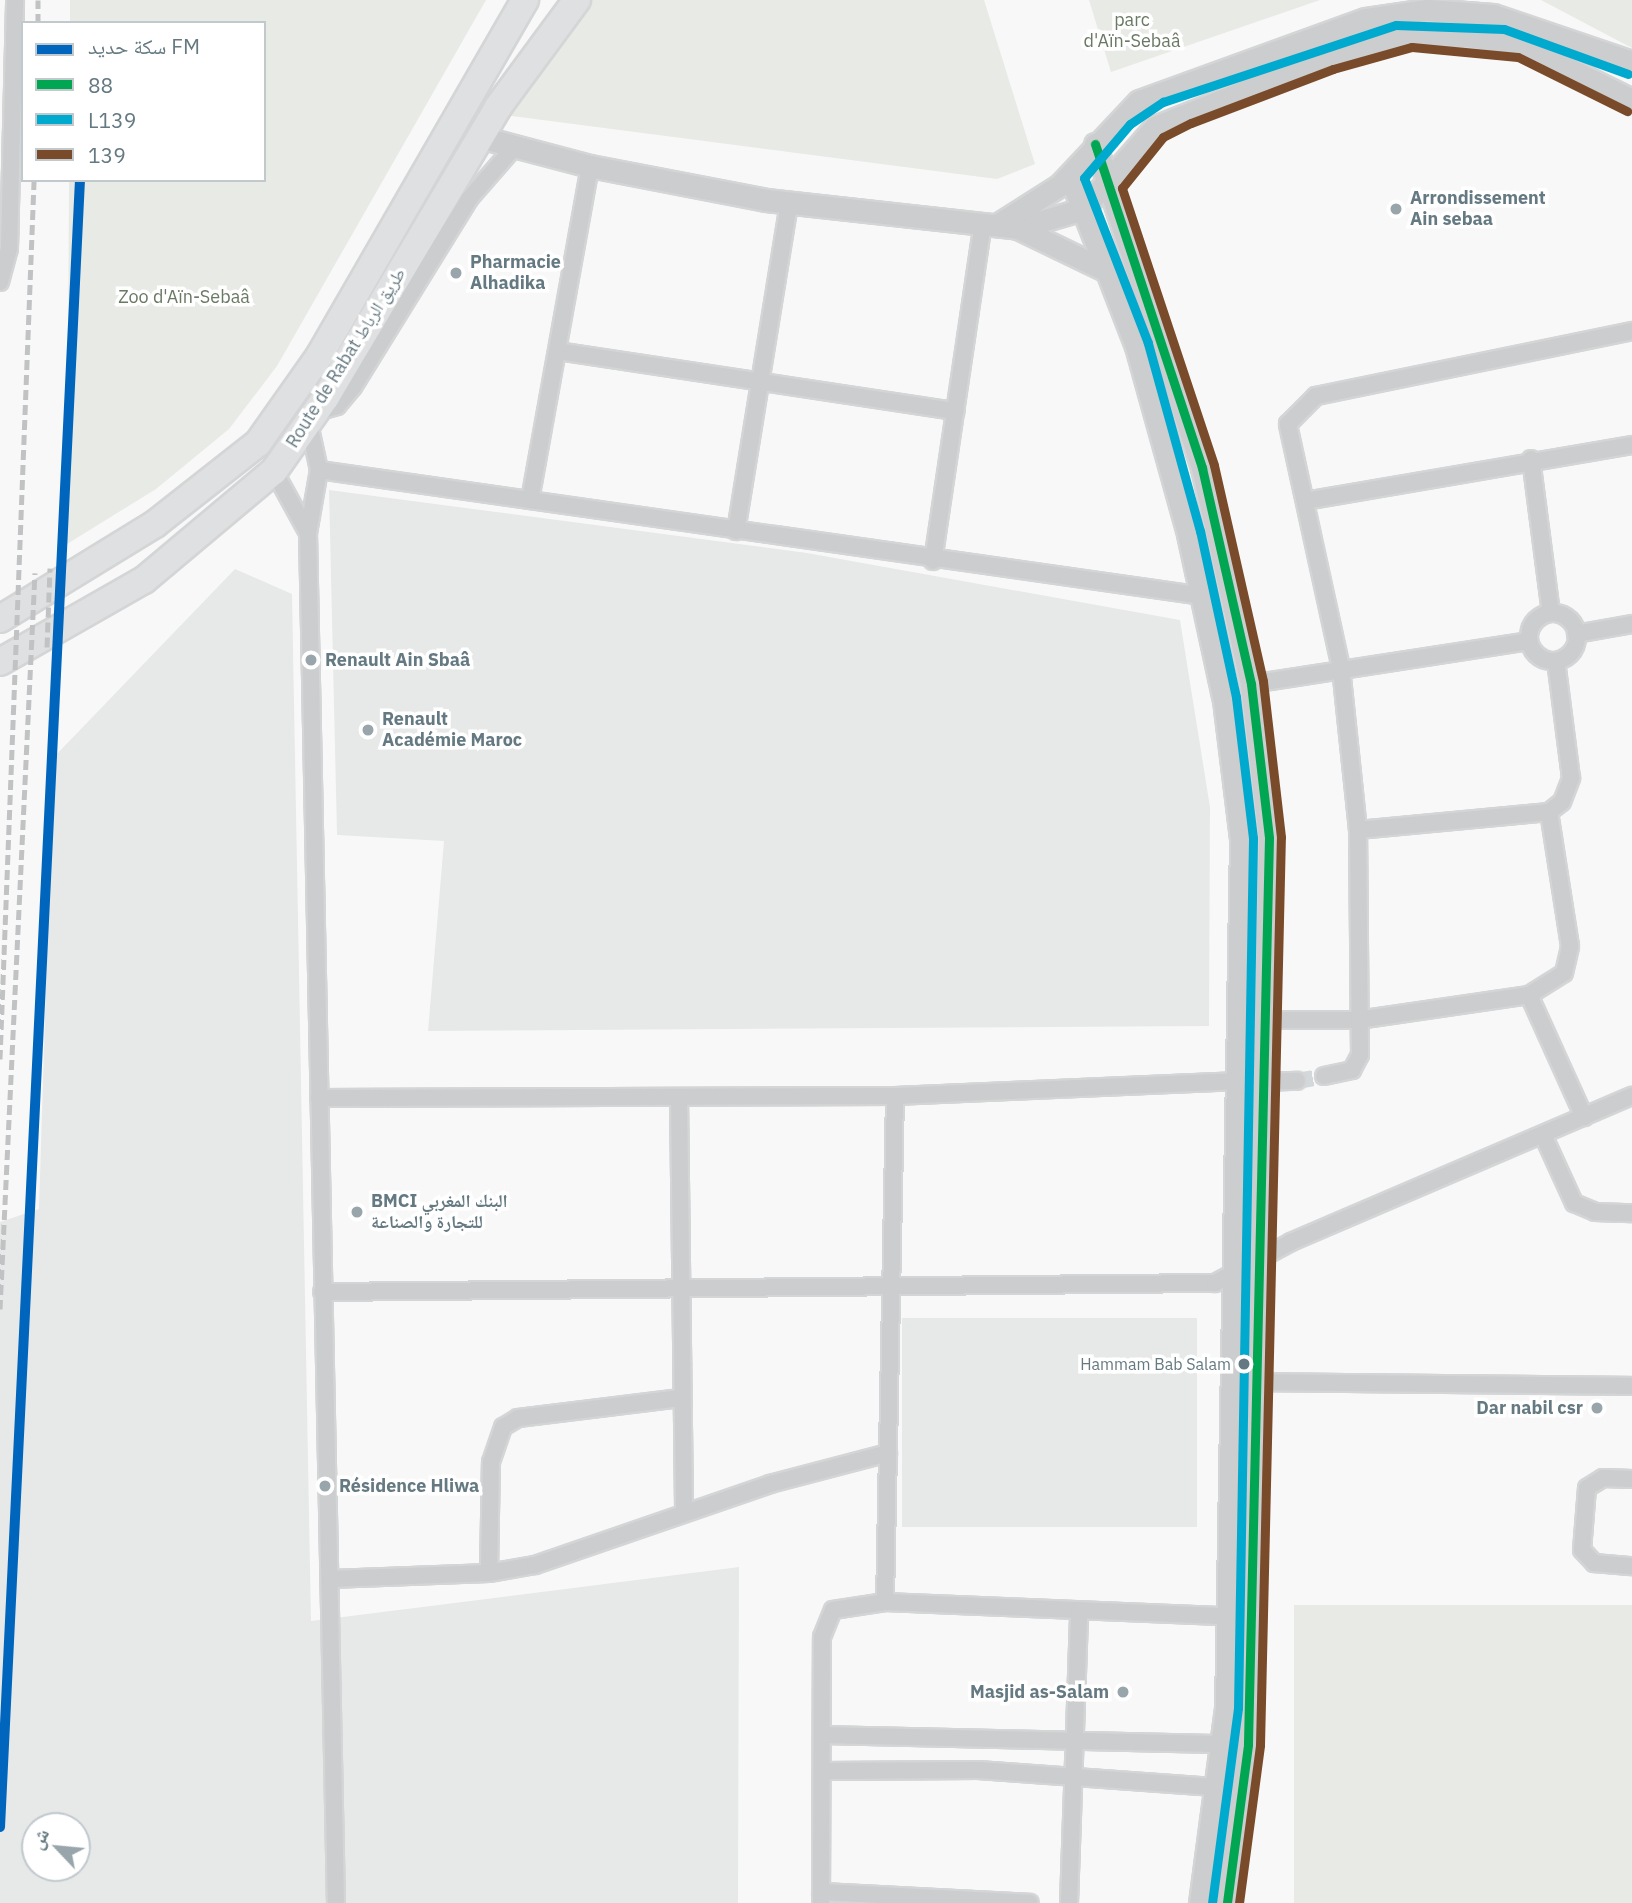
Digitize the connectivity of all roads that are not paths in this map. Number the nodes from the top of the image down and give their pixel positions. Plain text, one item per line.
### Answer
1 (15, 0) edge
2 (525, 0) edge
3 (538, 0) edge
4 (566, 0) edge
5 (577, 0) edge
6 (1632, 62) edge
7 (1632, 100) edge
8 (498, 107) junction
9 (453, 130) junction
10 (480, 137) junction
11 (1095, 144) junction
12 (516, 146) junction
13 (590, 166) junction
14 (1070, 176) junction
15 (1108, 185) junction
16 (789, 202) junction
17 (1083, 209) junction
18 (999, 226) junction
19 (1111, 274) junction
20 (0, 282) edge
21 (1632, 331) edge
22 (558, 351) junction
23 (760, 383) junction
24 (955, 411) junction
25 (312, 418) junction
26 (1632, 445) edge
27 (1531, 459) junction
28 (319, 470) junction
29 (274, 471) junction
30 (530, 500) junction
31 (1305, 501) junction
32 (736, 531) junction
33 (308, 533) junction
34 (933, 561) junction
35 (1203, 596) junction
36 (1551, 613) junction
37 (0, 619) edge
38 (1632, 624) edge
39 (1576, 634) junction
40 (1529, 641) junction
41 (1556, 661) junction
42 (0, 662) edge
43 (1341, 667) junction
44 (1251, 684) junction
45 (1549, 812) junction
46 (1358, 830) junction
47 (1529, 995) junction
48 (1263, 1020) junction
49 (1358, 1020) junction
50 (1324, 1076) tunnel mouth
51 (1250, 1081) junction
52 (1297, 1081) tunnel mouth
53 (895, 1096) junction
54 (1632, 1096) edge
55 (679, 1097) junction
56 (319, 1098) junction
57 (1584, 1117) junction
58 (1543, 1135) junction
59 (1632, 1213) edge
60 (1260, 1258) junction
61 (1235, 1277) junction
62 (896, 1283) junction
63 (679, 1286) junction
64 (322, 1292) junction
65 (1255, 1382) junction
66 (1632, 1386) edge
67 (681, 1398) junction
68 (888, 1453) junction
69 (1632, 1479) edge
70 (684, 1512) junction
71 (1632, 1566) edge
72 (489, 1573) junction
73 (331, 1579) junction
74 (885, 1602) junction
75 (1079, 1610) junction
76 (1226, 1616) junction
77 (822, 1735) junction
78 (1075, 1742) junction
79 (1248, 1745) junction
80 (1223, 1747) junction
81 (823, 1771) junction
82 (1073, 1778) junction
83 (1219, 1786) junction
84 (1245, 1789) junction
85 (821, 1897) edge
86 (336, 1903) edge
87 (1030, 1903) edge
88 (1069, 1903) edge
89 (1200, 1903) edge
90 (1227, 1903) edge

1 - 20 street
2 - 9 main road, Route de Rabat طريق الرباط
3 - 9 main road
4 - 8 main road
5 - 8 main road, Route de Rabat طريق الرباط
6 - 11 street
7 - 15 street
8 - 10 main road, Route de Rabat طريق الرباط
9 - 37 main road, Route de Rabat طريق الرباط
10 - 12 street
10 - 25 main road, Route de Rabat طريق الرباط
11 - 14 street
11 - 15 street
12 - 13 street
12 - 25 street
13 - 16 street
13 - 22 street
14 - 17 street
14 - 18 street
15 - 17 street
15 - 44 street
16 - 18 street
16 - 23 street
17 - 18 street
17 - 19 street
18 - 19 street
18 - 24 street
19 - 35 street
21 - 31 street
22 - 23 street
22 - 30 street
23 - 24 street
23 - 32 street
24 - 34 street
25 - 28 street
25 - 29 main road, Route de Rabat طريق الرباط
26 - 27 street
27 - 31 street
27 - 36 street
28 - 30 street
28 - 33 street
29 - 33 street
29 - 42 main road, Route de Rabat طريق الرباط
30 - 32 street
31 - 43 street
32 - 34 street
33 - 56 street
34 - 35 street
35 - 51 street
36 - 39 street
36 - 40 street
38 - 39 street
39 - 41 street
40 - 41 street
40 - 43 street
41 - 45 street
43 - 44 street
43 - 46 street
44 - 48 street
45 - 46 street
45 - 47 street
46 - 49 street
47 - 49 street
47 - 57 street
48 - 49 street
48 - 51 street
49 - 50 street
51 - 52 street
51 - 53 street
51 - 60 street
51 - 61 street
53 - 55 street
53 - 62 street
54 - 57 street
55 - 56 street
55 - 63 street
56 - 64 street
57 - 58 street
58 - 59 street
58 - 60 street
60 - 61 street
60 - 65 street
61 - 62 street
61 - 76 street
62 - 63 street
62 - 68 street
63 - 64 street
63 - 67 street
64 - 73 street
65 - 66 street
65 - 79 street
67 - 70 street
67 - 72 street
68 - 70 street
68 - 74 street
69 - 71 street
70 - 72 street
72 - 73 street
73 - 86 street
74 - 75 street
74 - 77 street
75 - 76 street
75 - 78 street
76 - 80 street
77 - 78 street
77 - 81 street
78 - 80 street
78 - 82 street
79 - 80 street
79 - 84 street
80 - 83 street
81 - 82 street
81 - 85 street
82 - 83 street
82 - 88 street
83 - 84 street
83 - 89 street
84 - 90 street
85 - 87 street

